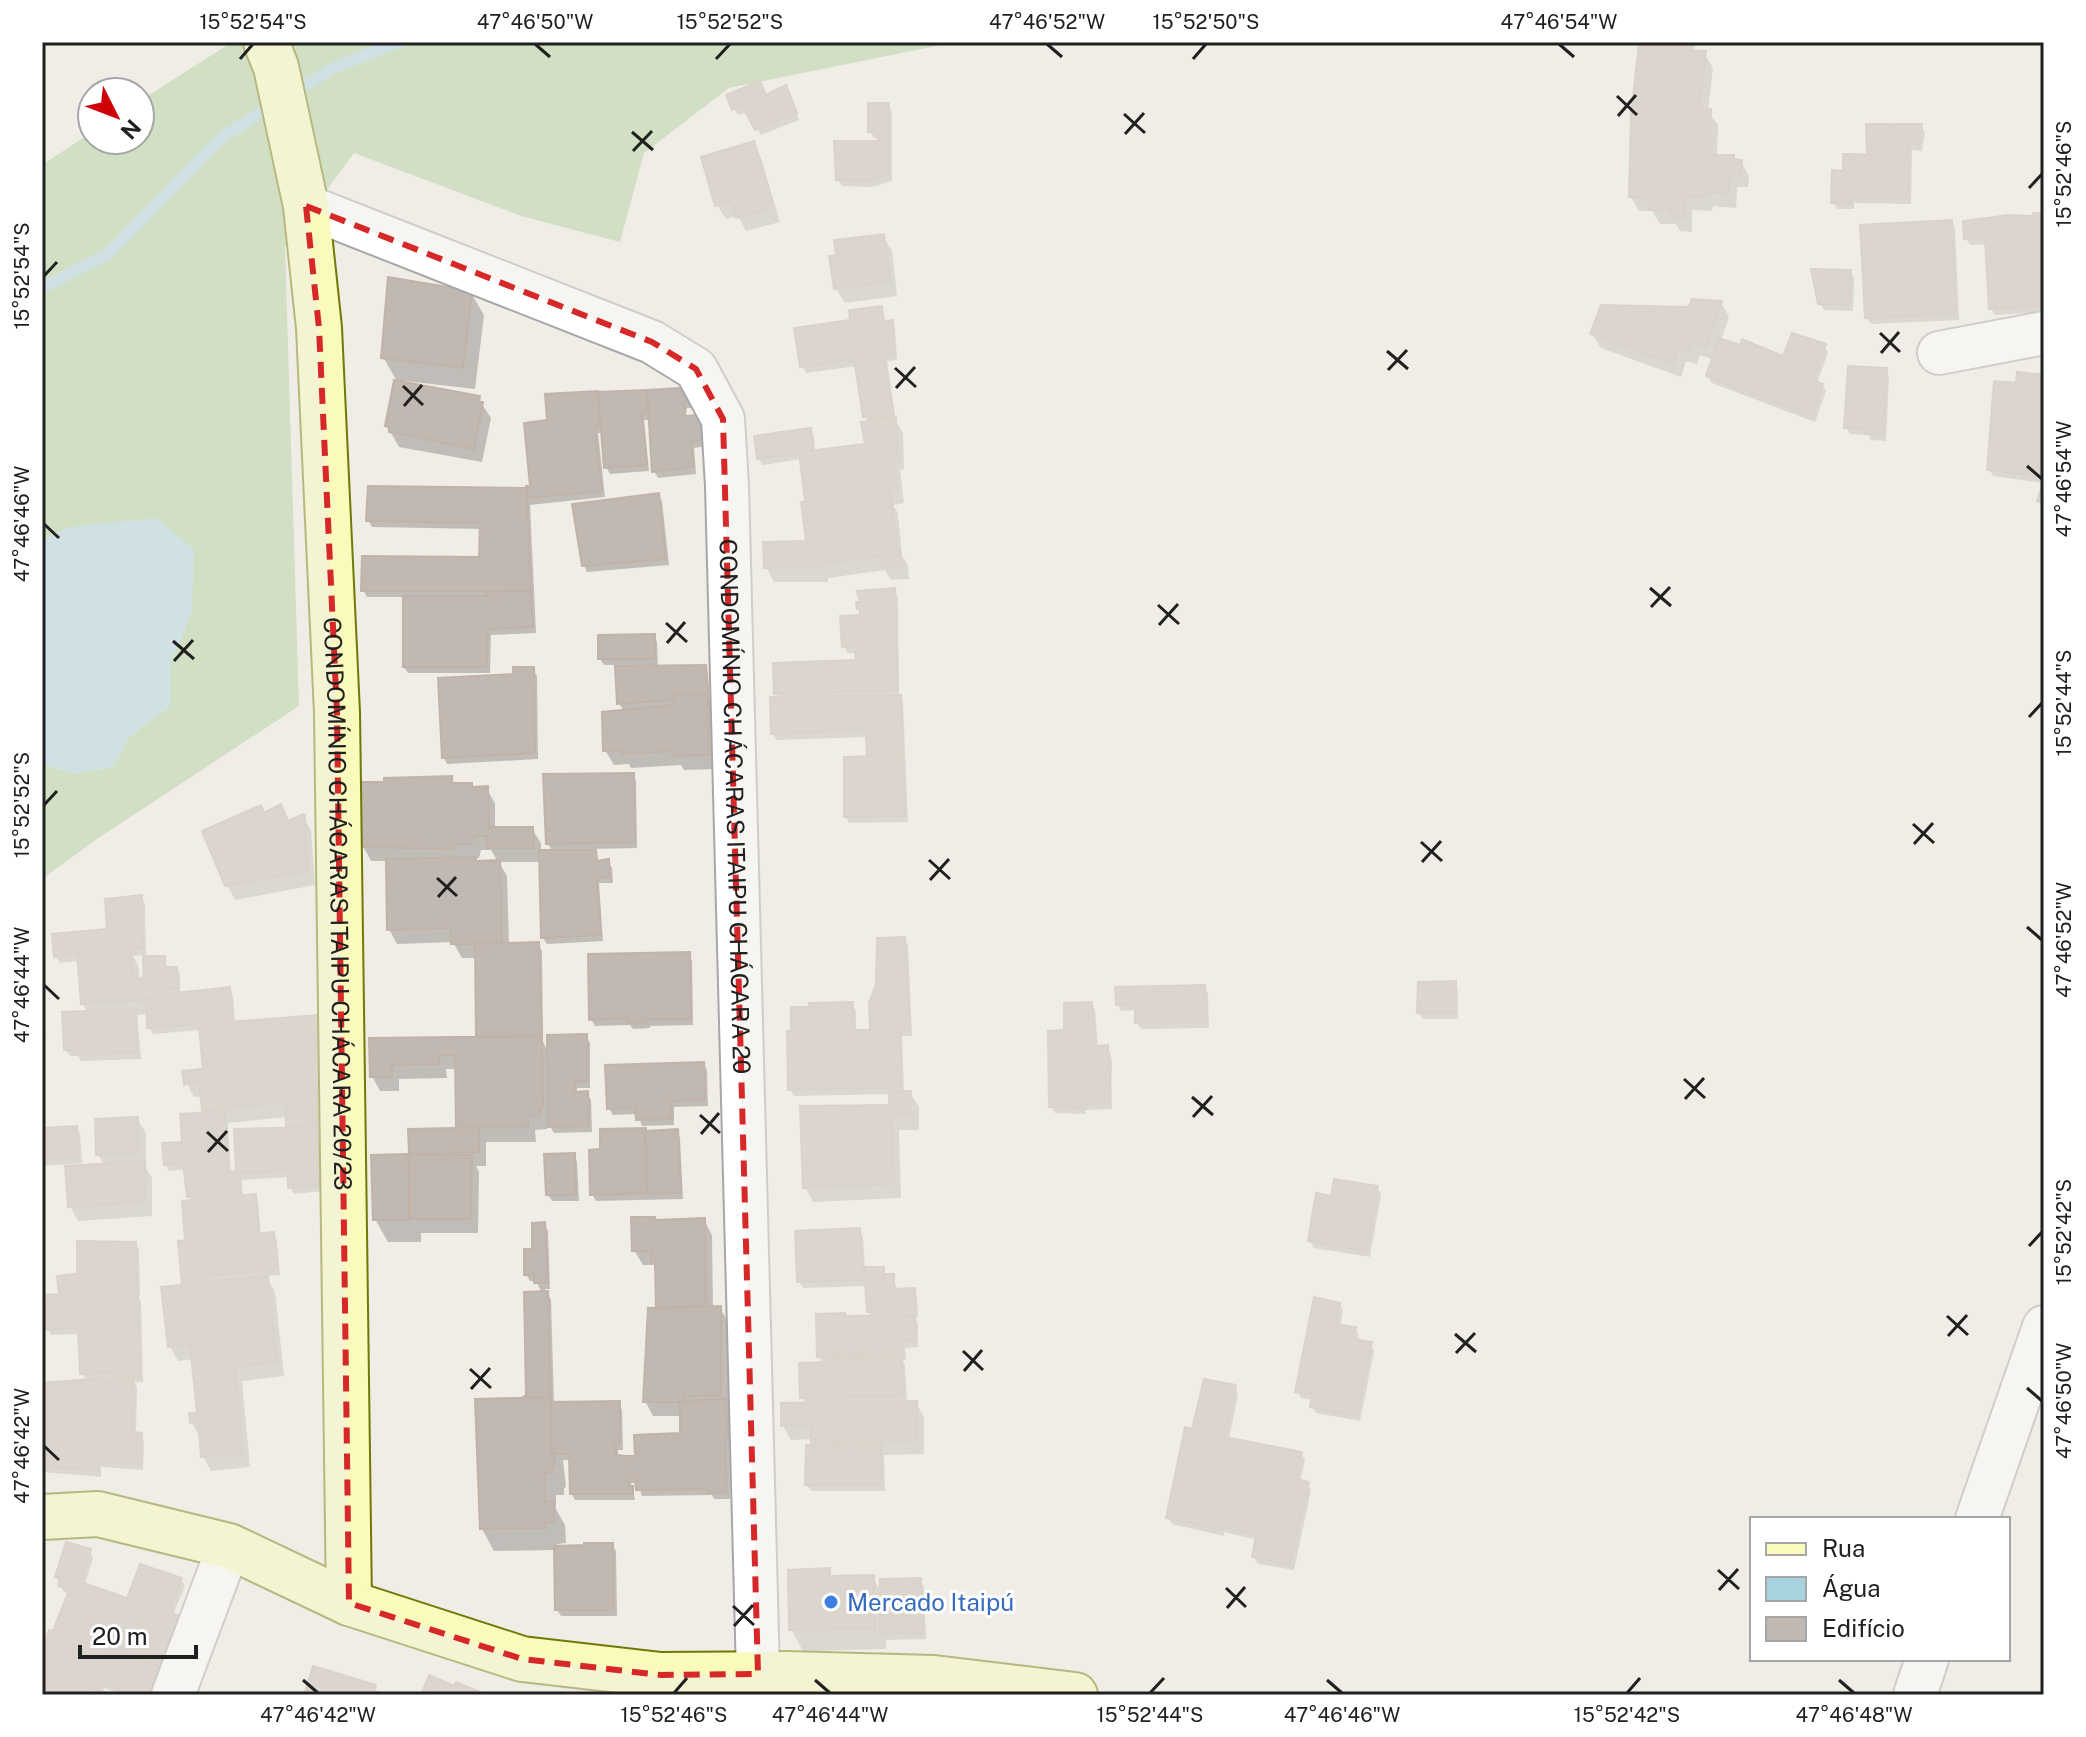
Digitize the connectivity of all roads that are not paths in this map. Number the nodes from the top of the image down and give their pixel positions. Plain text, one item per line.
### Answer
1 (271, 55) edge
2 (306, 206) junction
3 (2044, 333) edge
4 (1939, 353) dead end
5 (2044, 1327) edge
6 (42, 1517) edge
7 (1978, 1517) edge
8 (229, 1546) junction
9 (349, 1603) junction
10 (1926, 1661) edge
11 (772, 1674) junction
12 (657, 1685) edge
13 (173, 1695) edge
14 (1075, 1695) edge
15 (1915, 1695) edge

1 - 2 street, CONDOMÍNIO CHÁCARAS ITAIPU CHÁCARA 20/23
2 - 9 street, CONDOMÍNIO CHÁCARAS ITAIPU CHÁCARA 20/23
2 - 11 street, CONDOMÍNIO CHÁCARAS ITAIPU CHÁCARA 20
3 - 4 street
5 - 7 street
6 - 8 street
8 - 9 street
8 - 13 street
9 - 12 street
10 - 15 street
11 - 12 street
11 - 14 street

